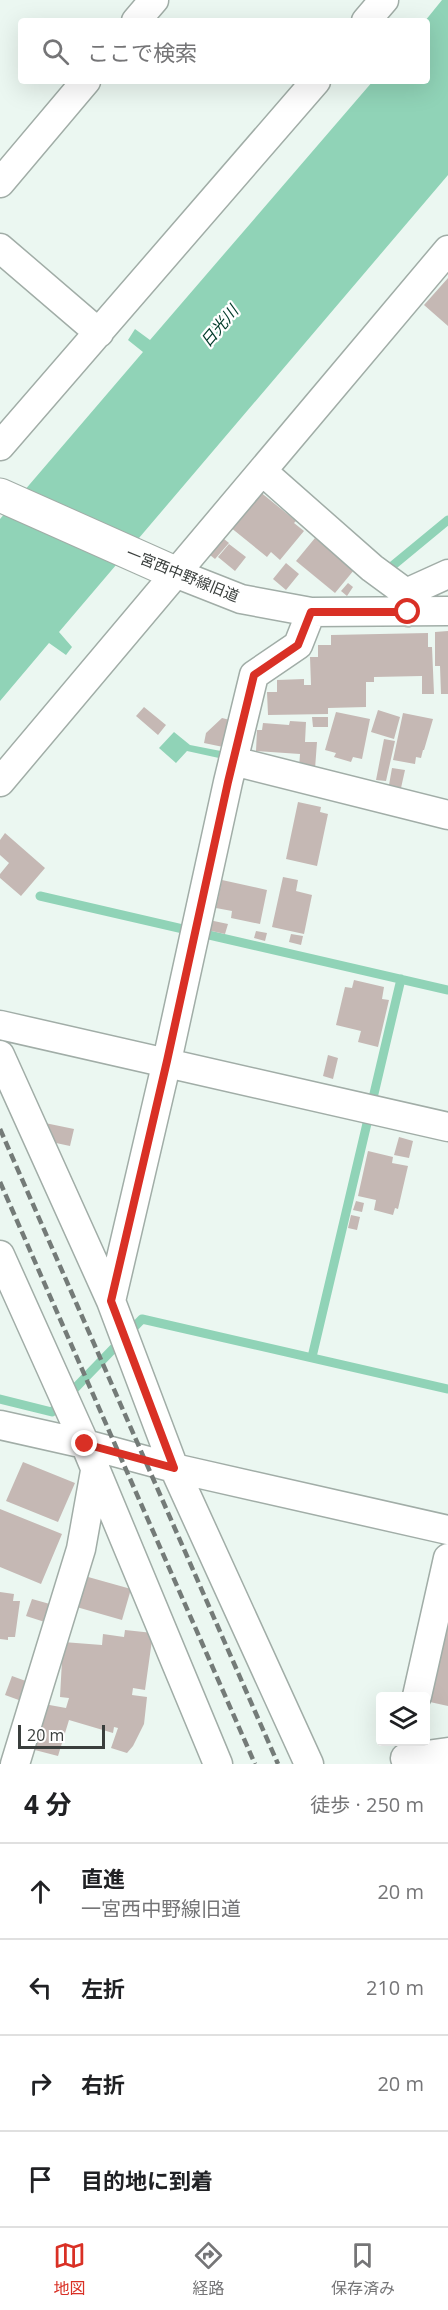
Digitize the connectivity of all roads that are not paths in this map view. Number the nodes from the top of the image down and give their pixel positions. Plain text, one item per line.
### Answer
1 (154, 0) edge
2 (384, 0) edge
3 (139, 18) edge
4 (369, 18) edge
5 (83, 84) edge
6 (313, 84) edge
7 (0, 183) edge
8 (0, 248) edge
9 (448, 250) edge
10 (99, 333) junction
11 (0, 446) edge
12 (262, 471) junction
13 (0, 495) edge
14 (175, 573) junction
15 (448, 574) edge
16 (407, 603) junction
17 (448, 611) edge
18 (311, 612) junction
19 (233, 761) junction
20 (0, 782) edge
21 (448, 815) edge
22 (0, 1025) edge
23 (0, 1055) edge
24 (167, 1061) junction
25 (448, 1127) edge
26 (0, 1256) edge
27 (111, 1301) junction
28 (0, 1425) edge
29 (85, 1444) junction
30 (174, 1468) junction
31 (95, 1472) junction
32 (448, 1530) edge
33 (448, 1558) edge
34 (418, 1692) edge
35 (448, 1752) edge
36 (406, 1754) edge
37 (15, 1764) edge
38 (218, 1764) edge
39 (309, 1764) edge

1 - 3 street
2 - 4 street
5 - 7 street
6 - 10 street
8 - 10 street
9 - 12 street
10 - 11 street
12 - 14 street
12 - 16 street
13 - 14 street, 一宮西中野線旧道
14 - 18 street, 一宮西中野線旧道
14 - 20 street
15 - 16 street
16 - 17 street, 一宮西中野線旧道
16 - 18 street, 一宮西中野線旧道
18 - 19 street
19 - 21 street
19 - 24 street
22 - 24 street
23 - 27 street
24 - 25 street
24 - 27 street
26 - 29 street
27 - 30 street
28 - 29 street
29 - 30 street
29 - 31 street
30 - 32 street
30 - 39 street
31 - 37 street
31 - 38 street
33 - 34 street
35 - 36 street

